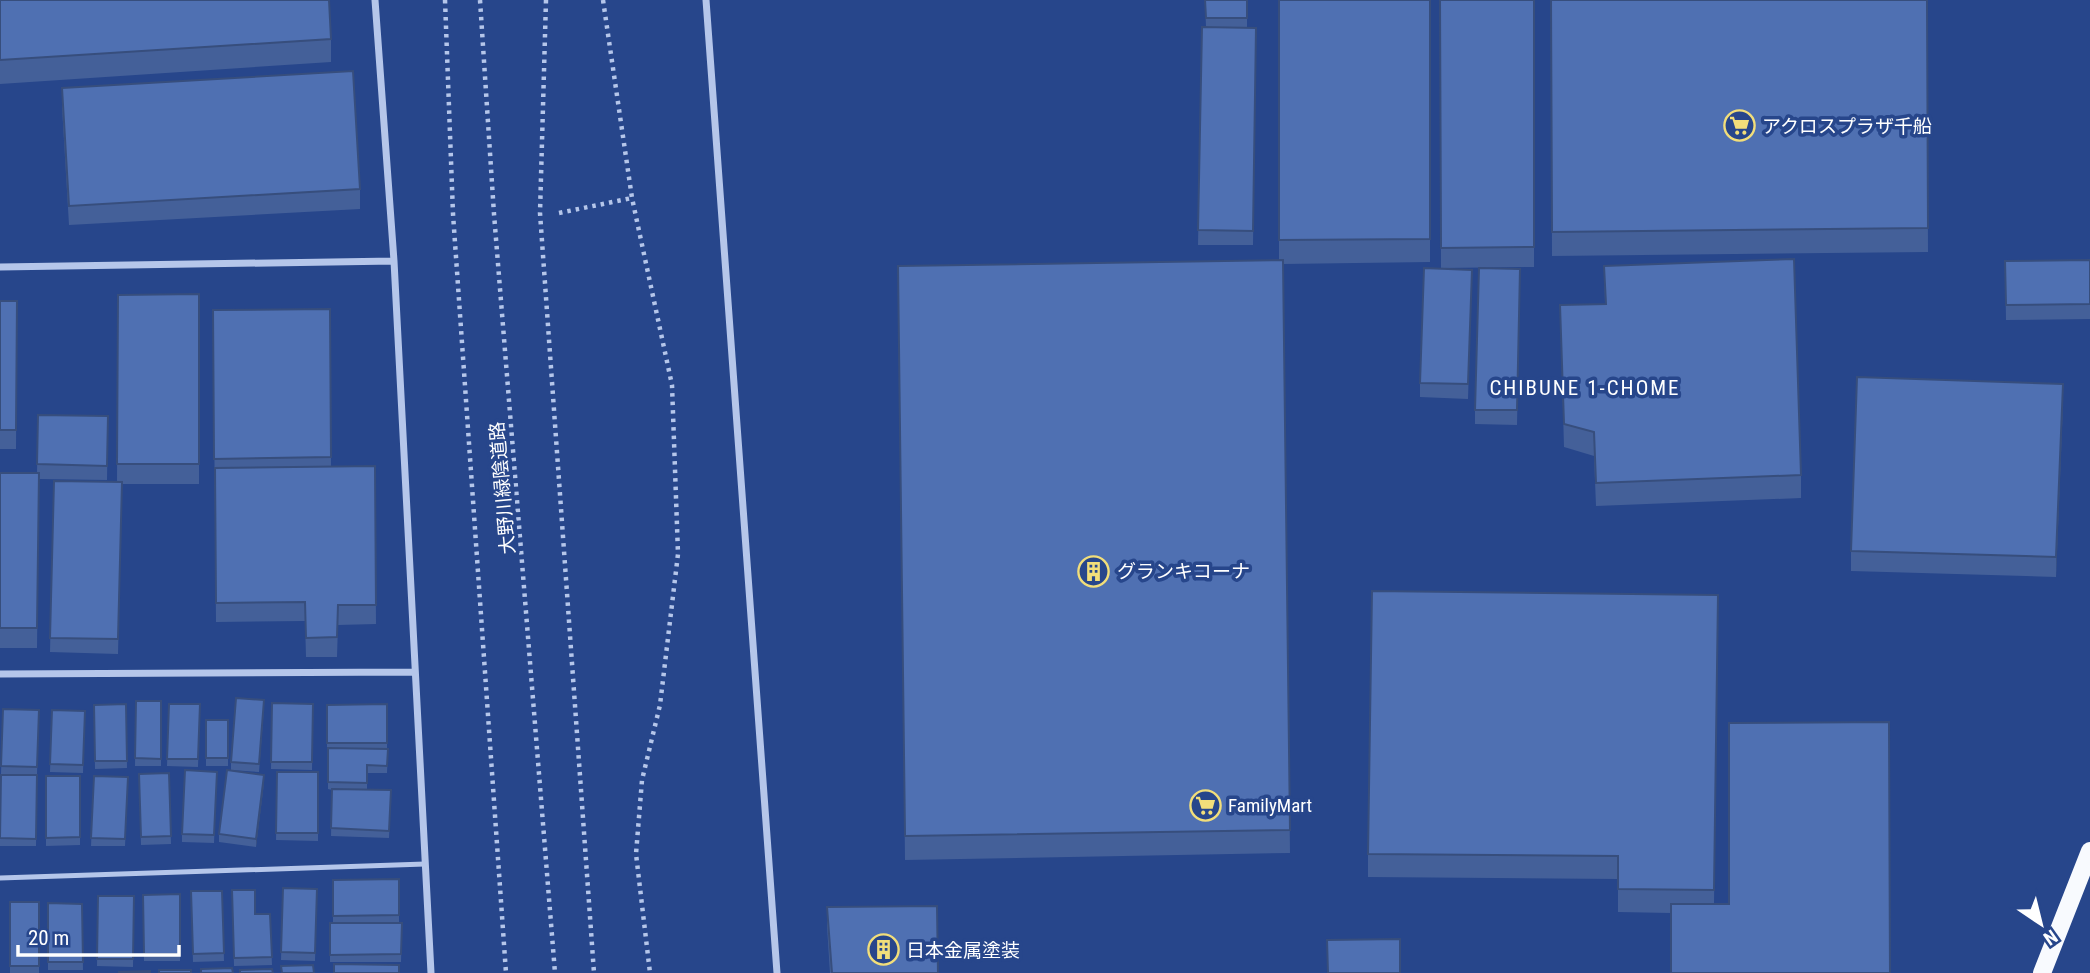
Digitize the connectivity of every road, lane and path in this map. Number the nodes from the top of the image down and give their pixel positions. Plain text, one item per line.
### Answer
1 (375, 0) edge
2 (445, 0) edge
3 (480, 0) edge
4 (546, 0) edge
5 (603, 0) edge
6 (706, 0) edge
7 (632, 198) junction
8 (559, 214) dead end
9 (394, 261) junction
10 (0, 267) edge
11 (413, 672) junction
12 (0, 674) edge
13 (2090, 851) edge
14 (425, 864) junction
15 (0, 878) edge
16 (431, 973) edge
17 (506, 973) edge
18 (555, 973) edge
19 (594, 973) edge
20 (649, 973) edge
21 (777, 973) edge
22 (2042, 973) edge

1 - 9 street
2 - 17 path
3 - 18 path, 大野川緑陰道路
4 - 19 path
5 - 7 path
6 - 21 street
7 - 8 path
7 - 20 path
9 - 10 street
9 - 11 street
11 - 12 street
11 - 14 street
13 - 22 main road
14 - 15 lane
14 - 16 street

